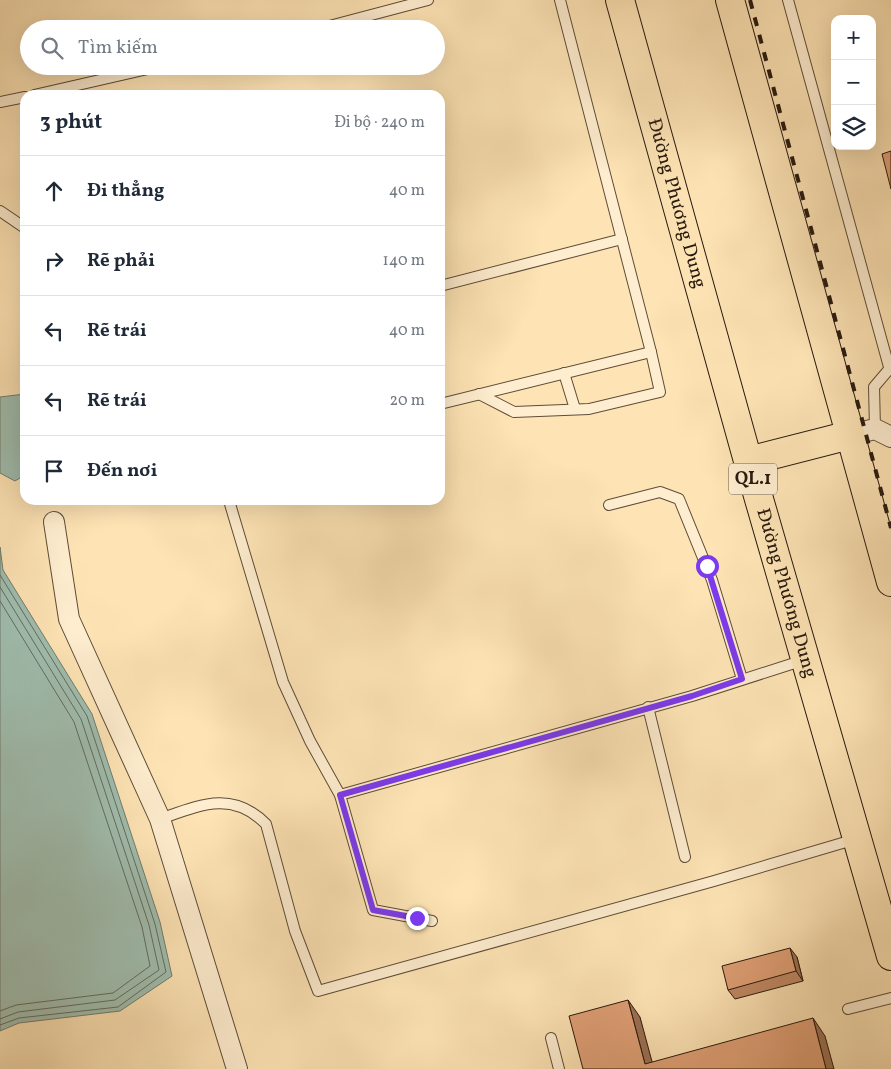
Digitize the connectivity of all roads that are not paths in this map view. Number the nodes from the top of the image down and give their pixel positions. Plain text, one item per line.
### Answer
1 (428, 0) edge
2 (560, 0) edge
3 (620, 0) edge
4 (730, 0) edge
5 (788, 0) edge
6 (352, 20) edge
7 (122, 75) edge
8 (56, 90) edge
9 (20, 98) edge
10 (0, 102) edge
11 (0, 211) edge
12 (20, 225) edge
13 (622, 239) junction
14 (445, 285) edge
15 (651, 352) junction
16 (890, 367) edge
17 (564, 373) junction
18 (479, 394) junction
19 (445, 403) edge
20 (575, 410) junction
21 (872, 434) edge
22 (748, 460) junction
23 (230, 505) edge
24 (609, 505) dead end
25 (54, 522) dead end
26 (891, 582) edge
27 (806, 659) junction
28 (742, 679) junction
29 (648, 707) junction
30 (340, 795) junction
31 (160, 819) junction
32 (857, 838) junction
33 (685, 857) dead end
34 (432, 921) dead end
35 (891, 956) edge
36 (891, 998) edge
37 (848, 1009) dead end
38 (551, 1038) dead end
39 (236, 1069) edge
40 (559, 1069) edge

1 - 6 lane
2 - 13 lane
3 - 22 highway, Đường Phương Dung / QL.1
4 - 21 highway
5 - 16 lane
7 - 8 lane
9 - 10 lane
11 - 12 lane
13 - 14 lane
13 - 15 lane
15 - 17 lane
15 - 20 lane
16 - 21 lane
17 - 18 lane
17 - 20 lane
18 - 19 lane
18 - 20 lane
21 - 22 highway
21 - 26 highway
22 - 27 highway, Đường Phương Dung / QL.1
23 - 30 lane
24 - 28 lane
25 - 31 street
27 - 28 lane
27 - 32 highway, Đường Phương Dung / QL.1
28 - 29 lane
29 - 30 lane
29 - 33 lane
30 - 34 lane
31 - 32 lane
31 - 39 street
32 - 35 highway, Đường Phương Dung / QL.1
36 - 37 lane
38 - 40 lane

